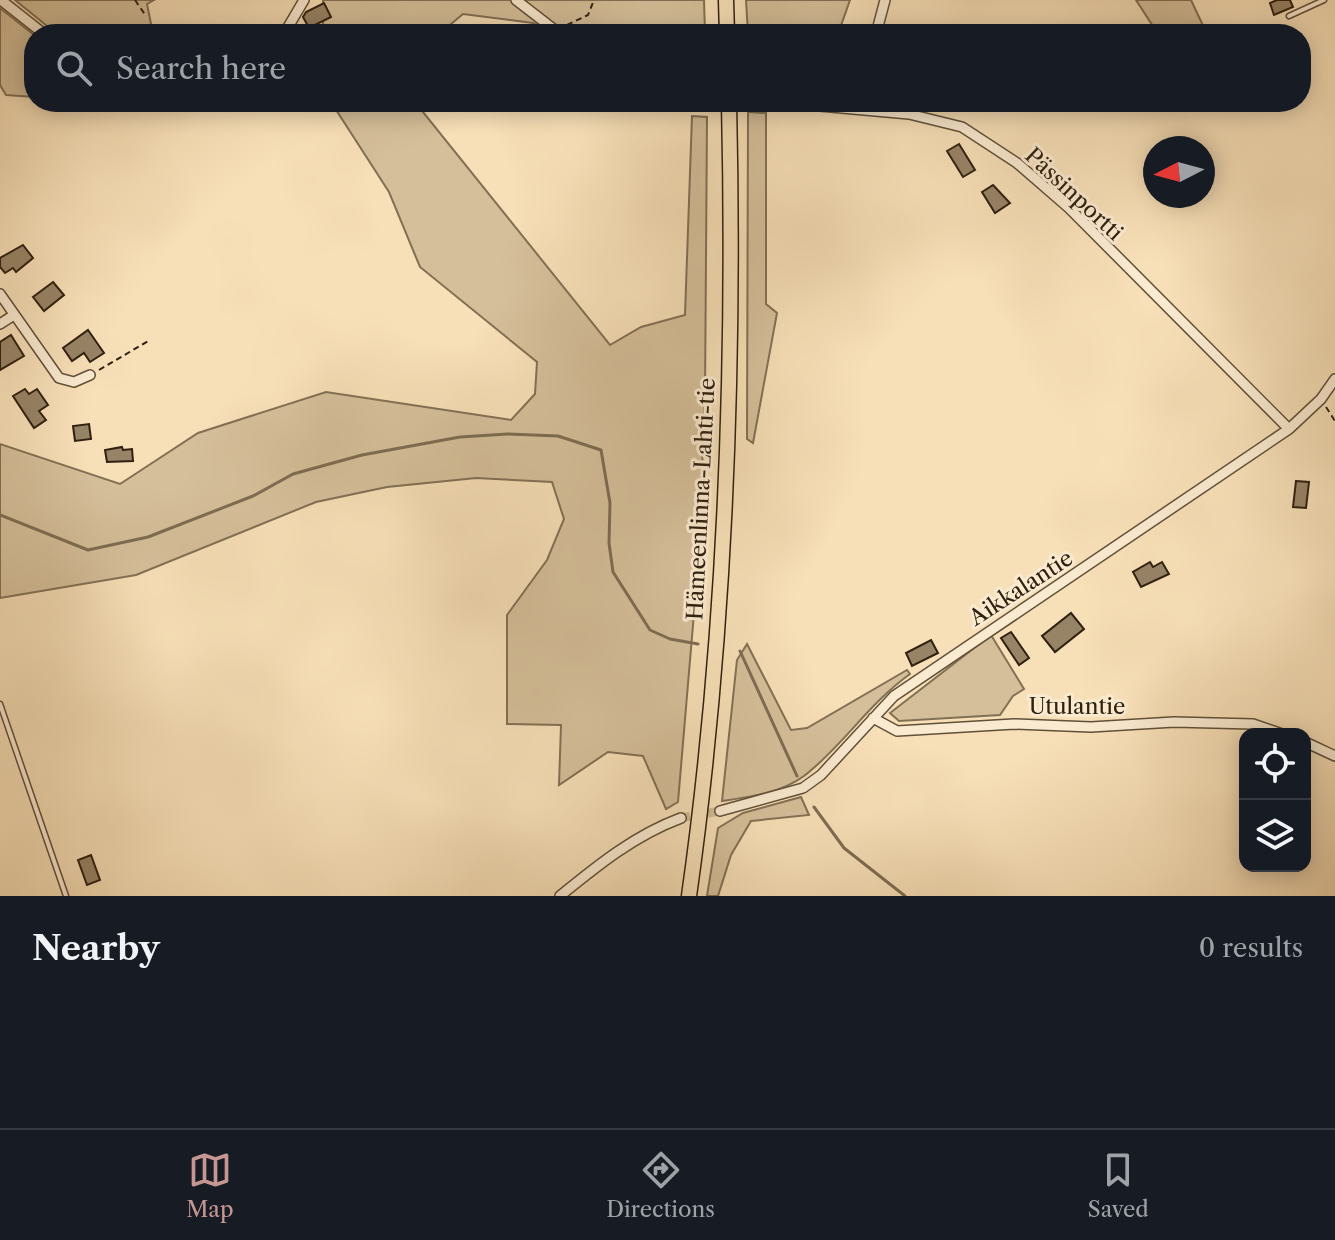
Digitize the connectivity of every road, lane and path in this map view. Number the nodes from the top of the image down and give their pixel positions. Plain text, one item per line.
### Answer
1 (1, 0) edge
2 (135, 0) edge
3 (304, 0) edge
4 (516, 0) edge
5 (594, 0) edge
6 (726, 0) edge
7 (885, 0) edge
8 (1324, 0) edge
9 (146, 16) dead end
10 (1289, 16) dead end
11 (31, 24) edge
12 (290, 24) edge
13 (547, 24) edge
14 (572, 24) edge
15 (727, 24) edge
16 (879, 24) edge
17 (729, 112) edge
18 (900, 112) edge
19 (0, 294) edge
20 (14, 315) junction
21 (0, 324) edge
22 (150, 340) dead end
23 (90, 375) joint
24 (1335, 379) edge
25 (1321, 399) junction
26 (1335, 421) edge
27 (1289, 429) junction
28 (0, 704) edge
29 (873, 718) junction
30 (1265, 728) edge
31 (1311, 745) edge
32 (1335, 756) edge
33 (720, 811) tunnel mouth
34 (681, 818) tunnel mouth
35 (66, 896) edge
36 (560, 896) edge
37 (689, 896) edge

1 - 11 street
2 - 9 path
3 - 12 street
4 - 13 street
5 - 14 path
6 - 15 highway
7 - 16 street
8 - 10 lane
17 - 37 highway, Hämeenlinna-Lahti-tie
18 - 27 street, Pässinportti
19 - 20 street
20 - 21 street
20 - 23 street
22 - 23 path
24 - 25 street, Aikkalantie
25 - 26 path
25 - 27 street, Aikkalantie
27 - 29 street, Aikkalantie
28 - 35 lane
29 - 30 street, Utulantie
29 - 33 street, Aikkalantie
31 - 32 street
34 - 36 street

